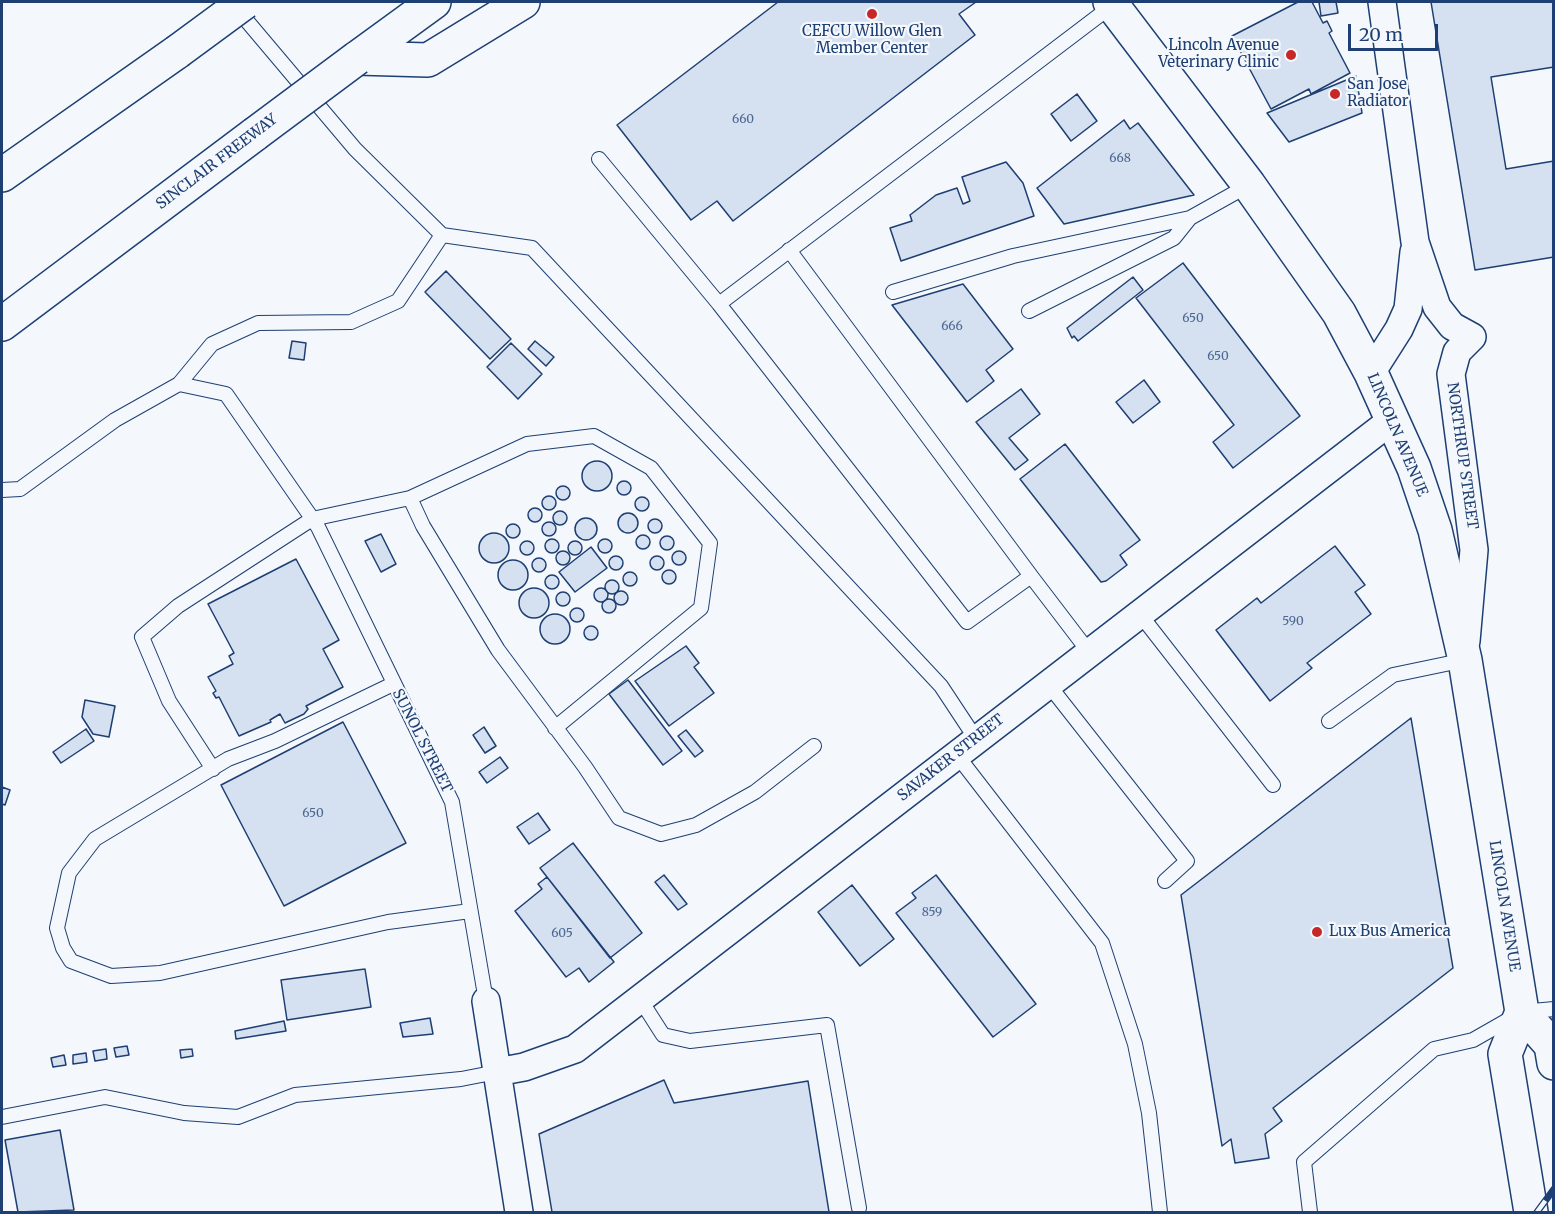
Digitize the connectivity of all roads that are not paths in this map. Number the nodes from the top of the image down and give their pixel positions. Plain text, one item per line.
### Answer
1 (230, 2) edge
2 (245, 2) edge
3 (434, 2) edge
4 (523, 2) edge
5 (1382, 2) edge
6 (1112, 3) edge
7 (357, 58) junction
8 (599, 159) dead end
9 (2, 175) edge
10 (1248, 185) junction
11 (1190, 218) junction
12 (442, 235) junction
13 (1415, 242) junction
14 (789, 250) junction
15 (893, 292) dead end
16 (719, 304) junction
17 (1029, 311) dead end
18 (2, 324) edge
19 (1371, 373) junction
20 (179, 384) junction
21 (1392, 420) junction
22 (2, 490) edge
23 (410, 498) junction
24 (312, 519) junction
25 (1031, 576) junction
26 (1139, 613) junction
27 (1089, 652) junction
28 (1465, 660) junction
29 (393, 684) junction
30 (1048, 684) junction
31 (1329, 721) dead end
32 (555, 728) junction
33 (814, 746) dead end
34 (966, 747) junction
35 (213, 769) junction
36 (1273, 785) dead end
37 (1165, 881) dead end
38 (471, 911) junction
39 (640, 999) junction
40 (486, 1001) joint
41 (1554, 1009) edge
42 (1522, 1012) junction
43 (1554, 1063) edge
44 (497, 1072) junction
45 (2, 1117) edge
46 (859, 1208) dead end
47 (519, 1212) edge
48 (1160, 1212) edge
49 (1310, 1212) edge
50 (1531, 1212) edge

1 - 12 lane
2 - 9 main road, bridge
3 - 7 main road, SINCLAIR FREEWAY
4 - 7 main road
5 - 13 street, NORTHRUP STREET
6 - 10 main road, LINCOLN AVENUE
6 - 14 lane
7 - 18 main road, SINCLAIR FREEWAY, bridge
8 - 16 lane
10 - 11 lane
10 - 19 main road, LINCOLN AVENUE
11 - 15 lane
11 - 17 lane
12 - 20 lane
12 - 34 lane
13 - 19 street, NORTHRUP STREET
13 - 28 street, NORTHRUP STREET
14 - 16 lane
14 - 25 lane
16 - 25 lane
19 - 21 main road, LINCOLN AVENUE
20 - 22 lane
20 - 24 lane, SUNOL STREET
21 - 26 street, SAVAKER STREET
21 - 28 main road, LINCOLN AVENUE
23 - 24 lane
23 - 32 lane
23 - 32 lane
24 - 29 lane, SUNOL STREET
24 - 35 lane
25 - 27 lane
26 - 27 street, SAVAKER STREET
26 - 36 lane
27 - 30 street, SAVAKER STREET
28 - 31 lane
28 - 42 main road, LINCOLN AVENUE
29 - 35 lane
29 - 38 lane, SUNOL STREET
30 - 34 street, SAVAKER STREET
30 - 37 lane
32 - 33 lane
34 - 39 street, SAVAKER STREET
34 - 48 lane
35 - 38 lane
38 - 40 lane, SUNOL STREET
39 - 44 street, SAVAKER STREET
39 - 46 lane
40 - 44 street, SUNOL STREET
41 - 42 lane
42 - 43 main road
42 - 49 lane
42 - 50 main road
44 - 45 lane
44 - 47 street, SUNOL STREET

